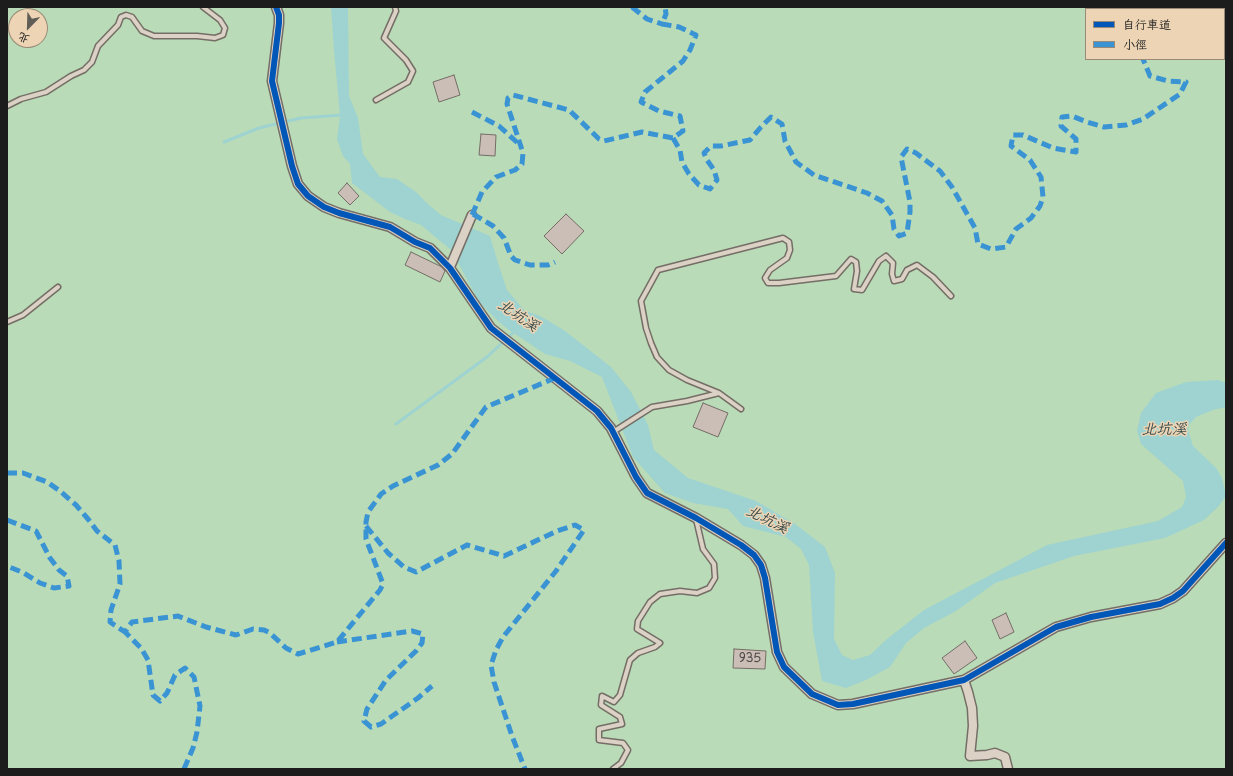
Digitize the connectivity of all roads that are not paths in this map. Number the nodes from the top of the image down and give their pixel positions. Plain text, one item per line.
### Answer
1 (203, 7) edge
2 (276, 7) edge
3 (395, 7) edge
4 (376, 100) dead end
5 (7, 106) edge
6 (472, 215) dead end
7 (450, 267) dead end
8 (58, 287) dead end
9 (951, 296) dead end
10 (7, 322) edge
11 (719, 393) junction
12 (741, 409) dead end
13 (613, 432) junction
14 (696, 518) junction
15 (1226, 543) edge
16 (964, 680) junction
17 (613, 769) edge
18 (1008, 769) edge

1 - 5 lane
2 - 13 street
3 - 4 lane
6 - 7 street
8 - 10 lane
9 - 11 lane
11 - 12 lane
11 - 13 lane
13 - 14 street
14 - 16 street
14 - 17 lane
15 - 16 street
16 - 18 street

